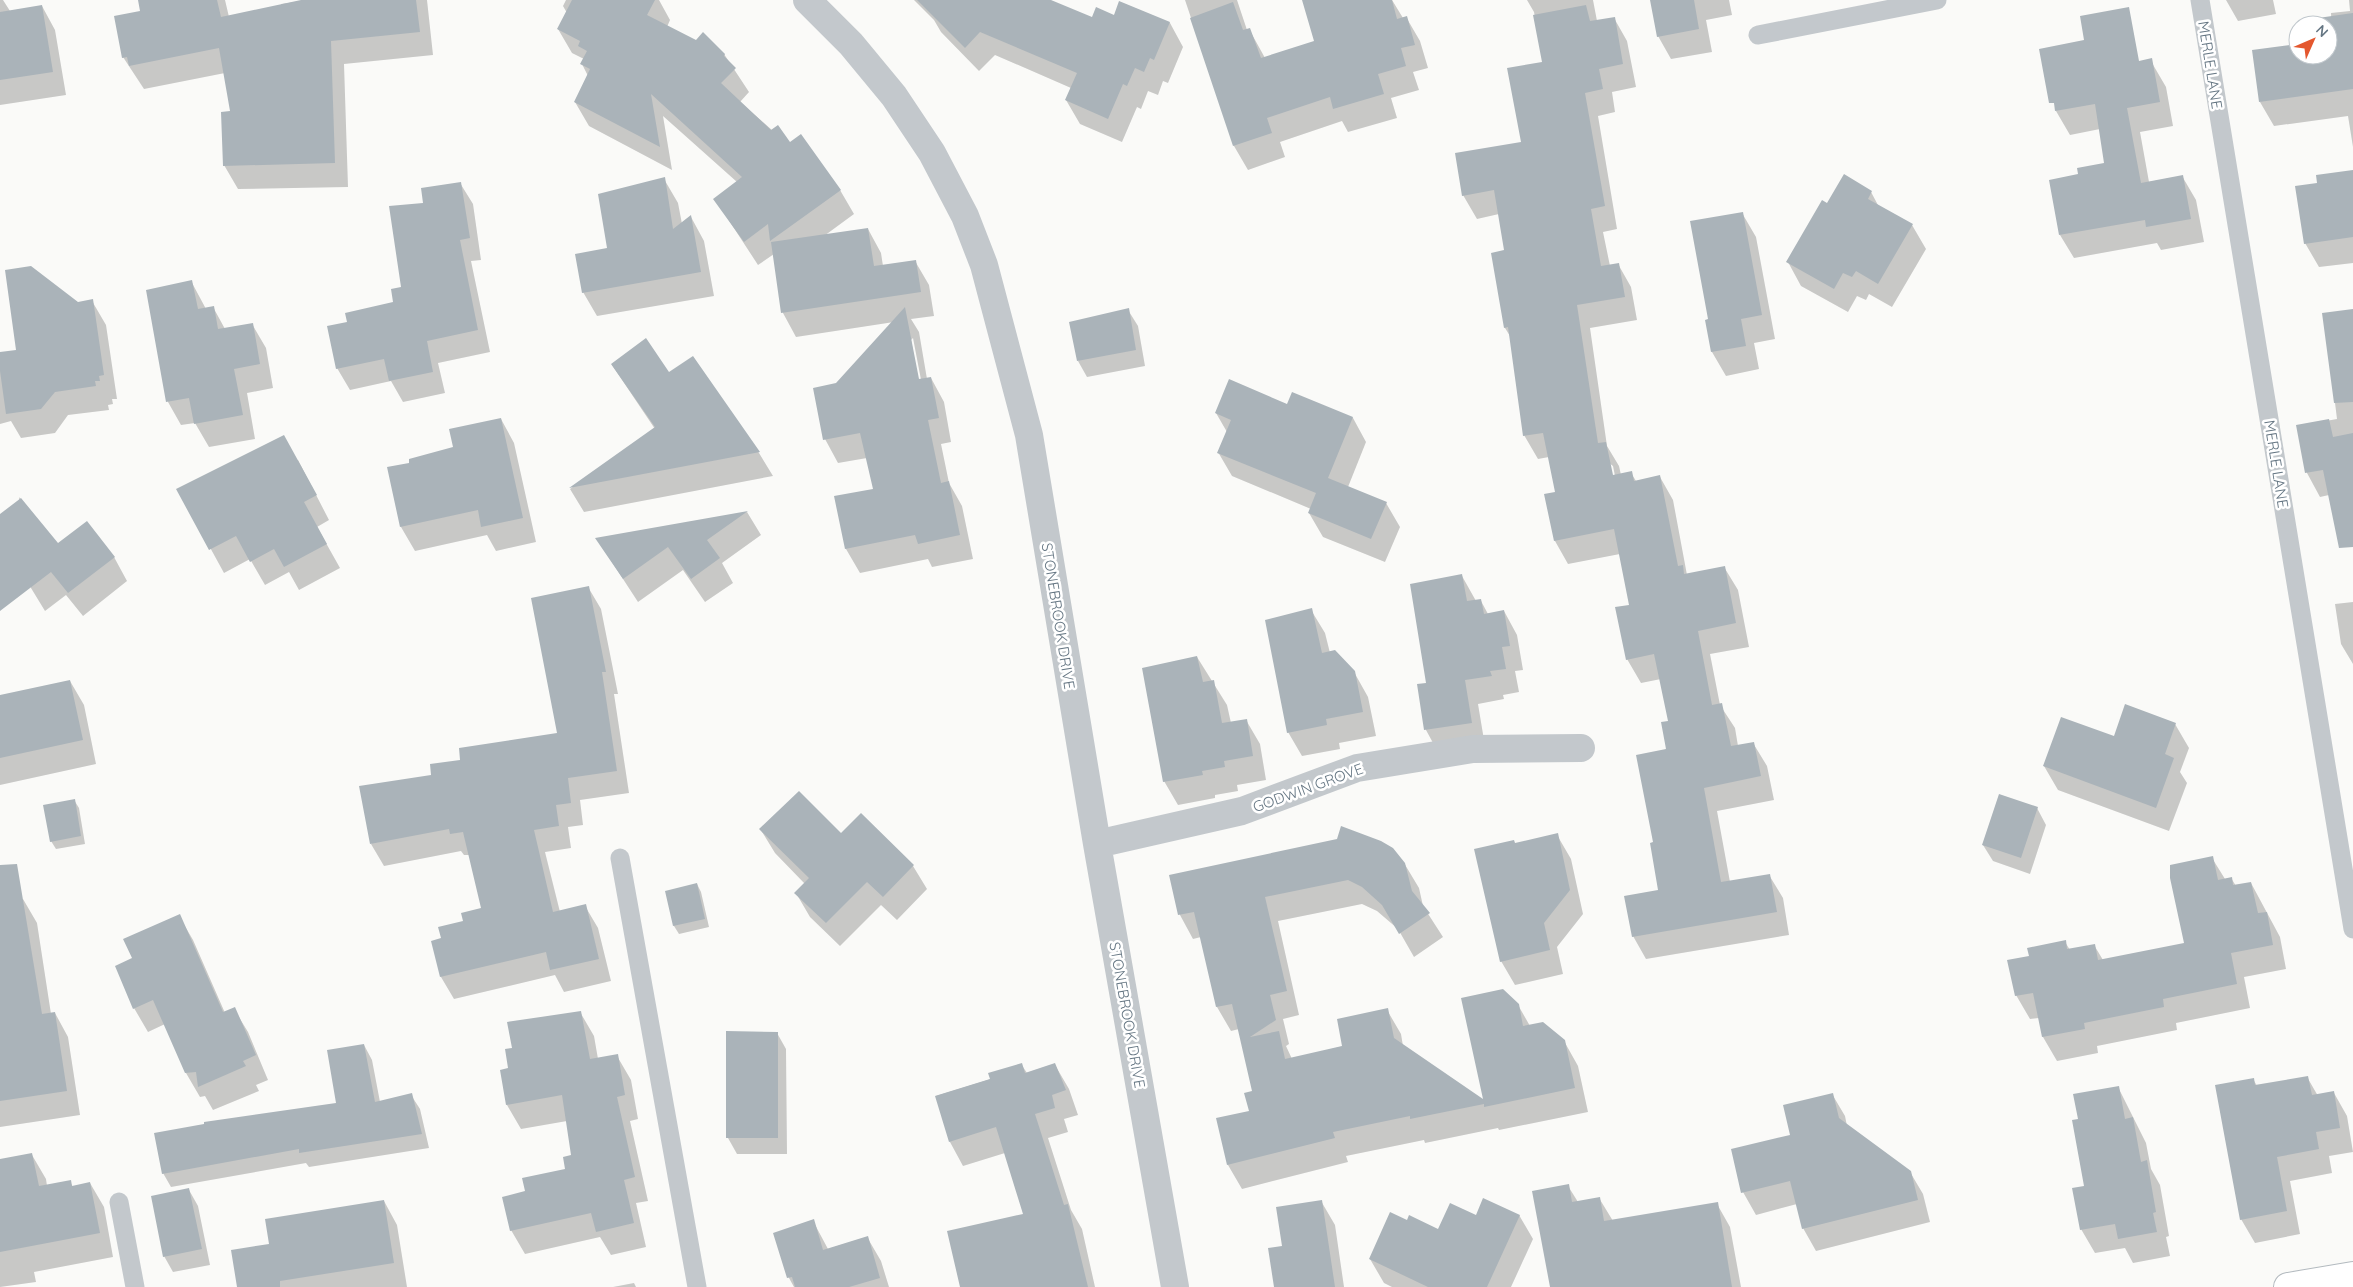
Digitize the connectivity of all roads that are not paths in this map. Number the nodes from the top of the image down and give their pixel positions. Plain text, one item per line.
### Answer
1 (808, 0) edge
2 (1937, 0) edge
3 (2200, 0) edge
4 (1758, 35) dead end
5 (1581, 748) dead end
6 (1096, 844) junction
7 (620, 858) dead end
8 (2353, 929) edge
9 (120, 1202) dead end
10 (2353, 1276) edge
11 (135, 1287) edge
12 (697, 1287) edge
13 (1175, 1287) edge
14 (2288, 1287) edge

1 - 6 street, STONEBROOK DRIVE
2 - 4 lane
3 - 8 lane, MERLE LANE
5 - 6 street, GODWIN GROVE
6 - 13 street, STONEBROOK DRIVE
7 - 12 lane
9 - 11 lane
10 - 14 street

